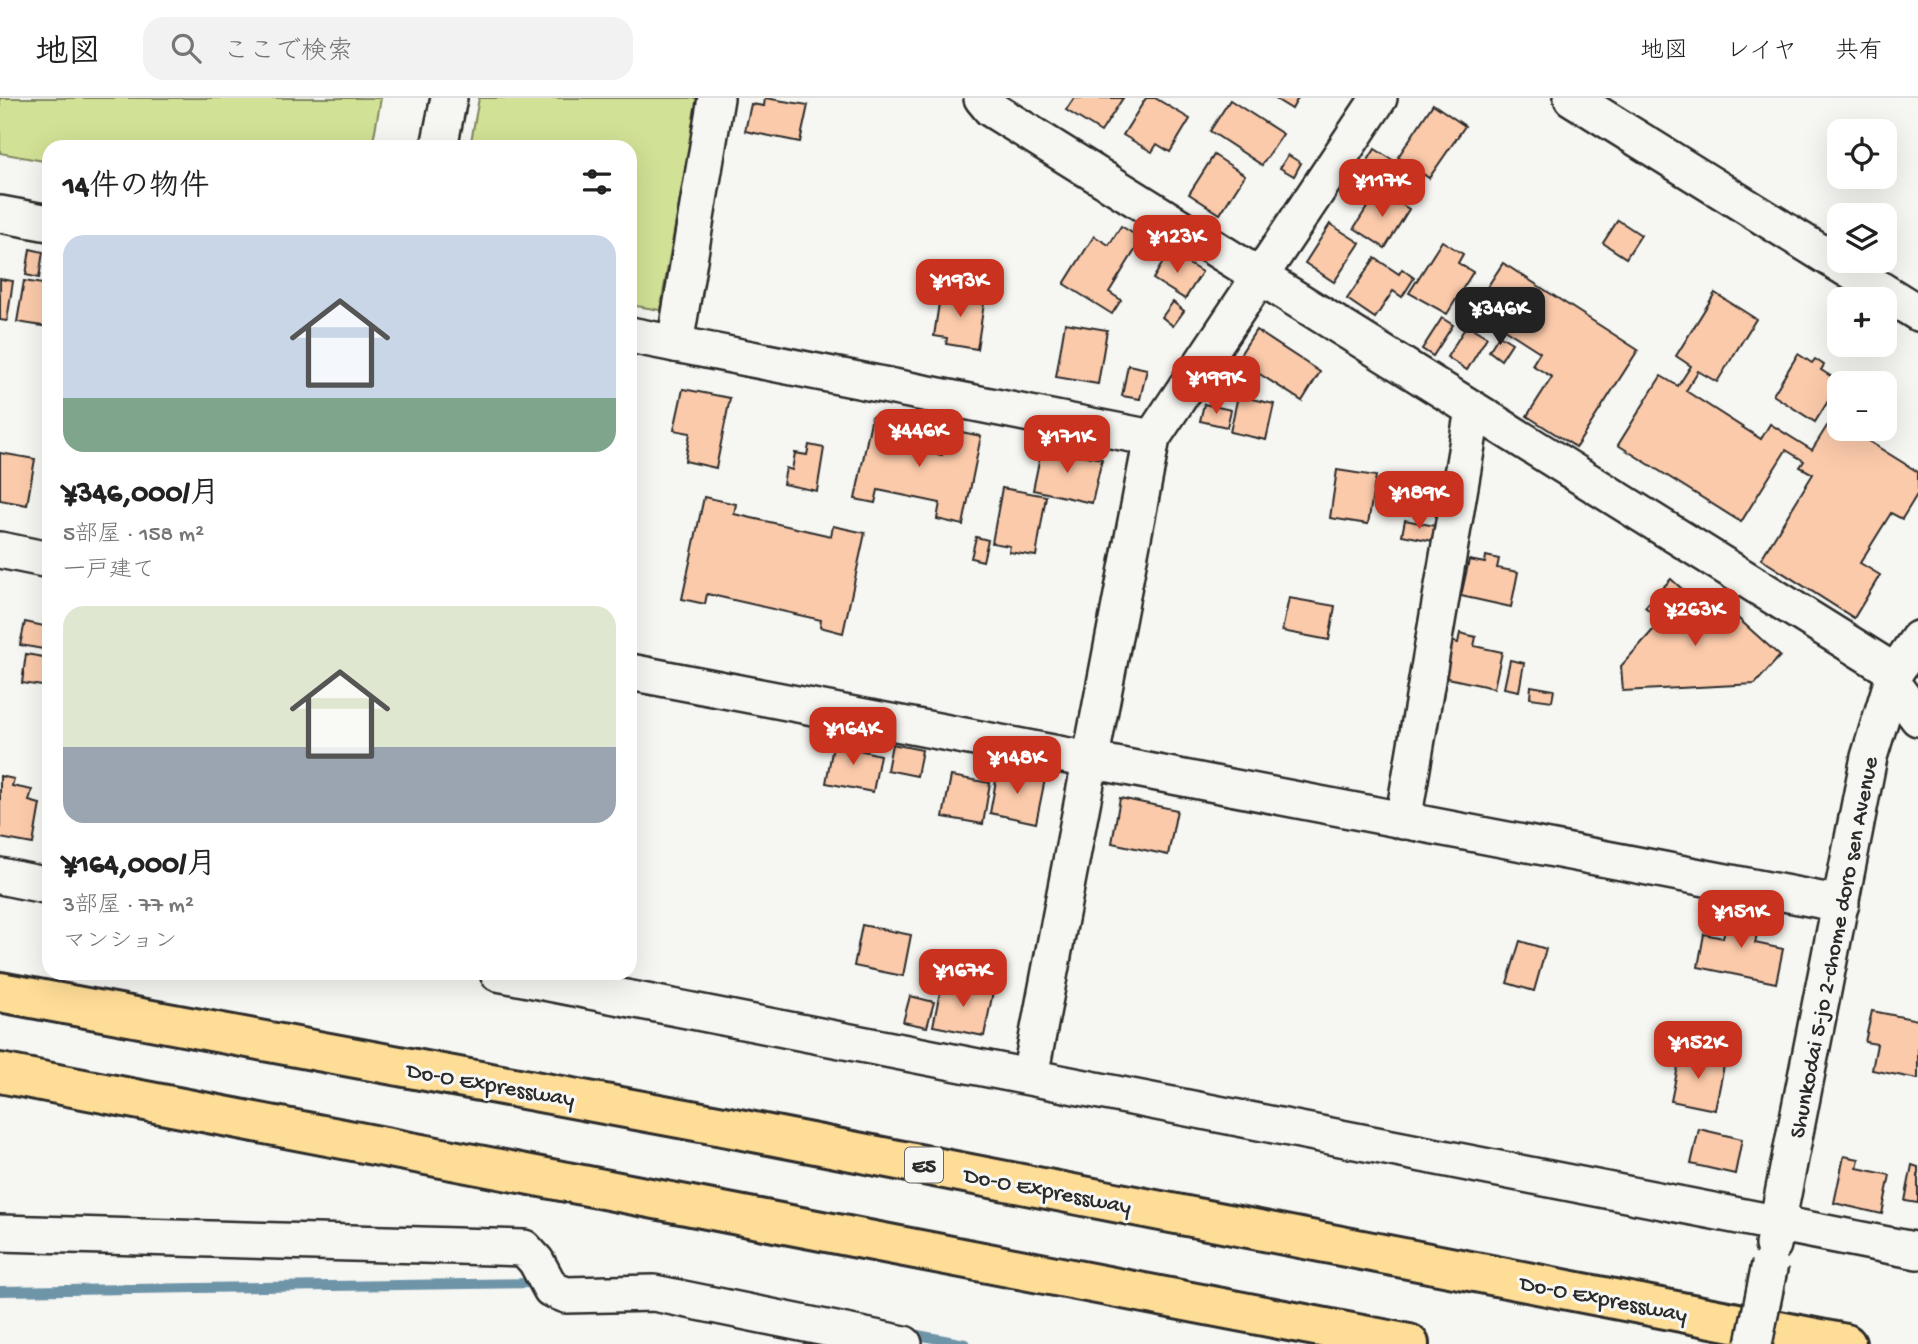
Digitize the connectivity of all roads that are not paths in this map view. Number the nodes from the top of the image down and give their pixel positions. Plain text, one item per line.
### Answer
1 (449, 98) edge
2 (716, 98) edge
3 (982, 98) edge
4 (1378, 98) edge
5 (1572, 98) edge
6 (440, 140) edge
7 (0, 214) edge
8 (42, 222) edge
9 (1261, 278) junction
10 (1918, 313) edge
11 (637, 336) edge
12 (675, 344) junction
13 (1473, 410) junction
14 (1152, 438) junction
15 (0, 551) edge
16 (42, 559) edge
17 (1918, 639) edge
18 (637, 673) edge
19 (1894, 677) junction
20 (1918, 718) edge
21 (1089, 762) junction
22 (1403, 821) junction
23 (0, 876) edge
24 (42, 885) edge
25 (1841, 904) junction
26 (534, 980) edge
27 (0, 992) edge
28 (0, 1073) edge
29 (1030, 1076) junction
30 (1777, 1224) junction
31 (0, 1233) edge
32 (1918, 1251) edge
33 (904, 1344) edge
34 (1409, 1344) edge
35 (1754, 1344) edge
36 (1846, 1344) edge

1 - 6 street
2 - 12 street
3 - 9 street
4 - 9 street
5 - 10 street
7 - 8 street
9 - 13 street
9 - 14 street
11 - 12 street
12 - 14 street
13 - 19 street
13 - 22 street
14 - 21 street
15 - 16 street
17 - 19 street, Shunkodai 5-jo 2-chome doro sen Avenue
18 - 21 street
19 - 20 street
19 - 25 street, Shunkodai 5-jo 2-chome doro sen Avenue
21 - 22 street
21 - 29 street
22 - 25 street
23 - 24 street
25 - 30 street, Shunkodai 5-jo 2-chome doro sen Avenue
26 - 29 street
27 - 36 highway, Do-O Expressway / E5
28 - 34 highway
29 - 30 street
30 - 32 street
30 - 35 street, Shunkodai 5-jo 2-chome doro sen Avenue, bridge
31 - 33 street

